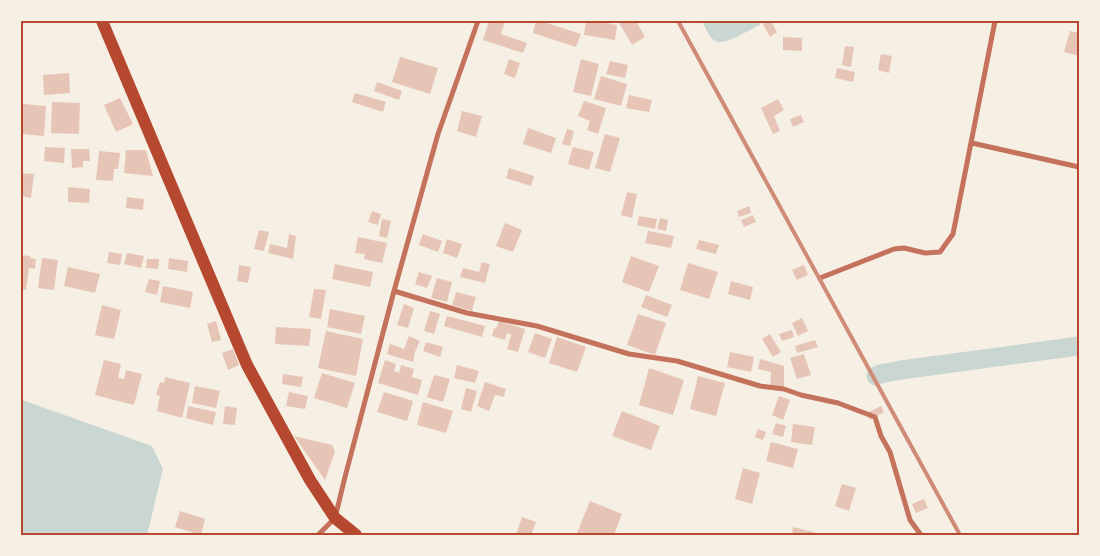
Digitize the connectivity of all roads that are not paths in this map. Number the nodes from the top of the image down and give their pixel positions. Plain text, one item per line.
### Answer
1 (102, 21) edge
2 (478, 21) edge
3 (995, 21) edge
4 (972, 143) junction
5 (1079, 167) edge
6 (820, 278) dead end
7 (394, 291) junction
8 (336, 518) junction
9 (318, 535) edge
10 (356, 535) edge
11 (920, 535) edge

1 - 8 main road
2 - 7 street
3 - 4 street
4 - 5 street
4 - 6 street
7 - 8 street
7 - 11 street
8 - 9 street
8 - 10 main road

